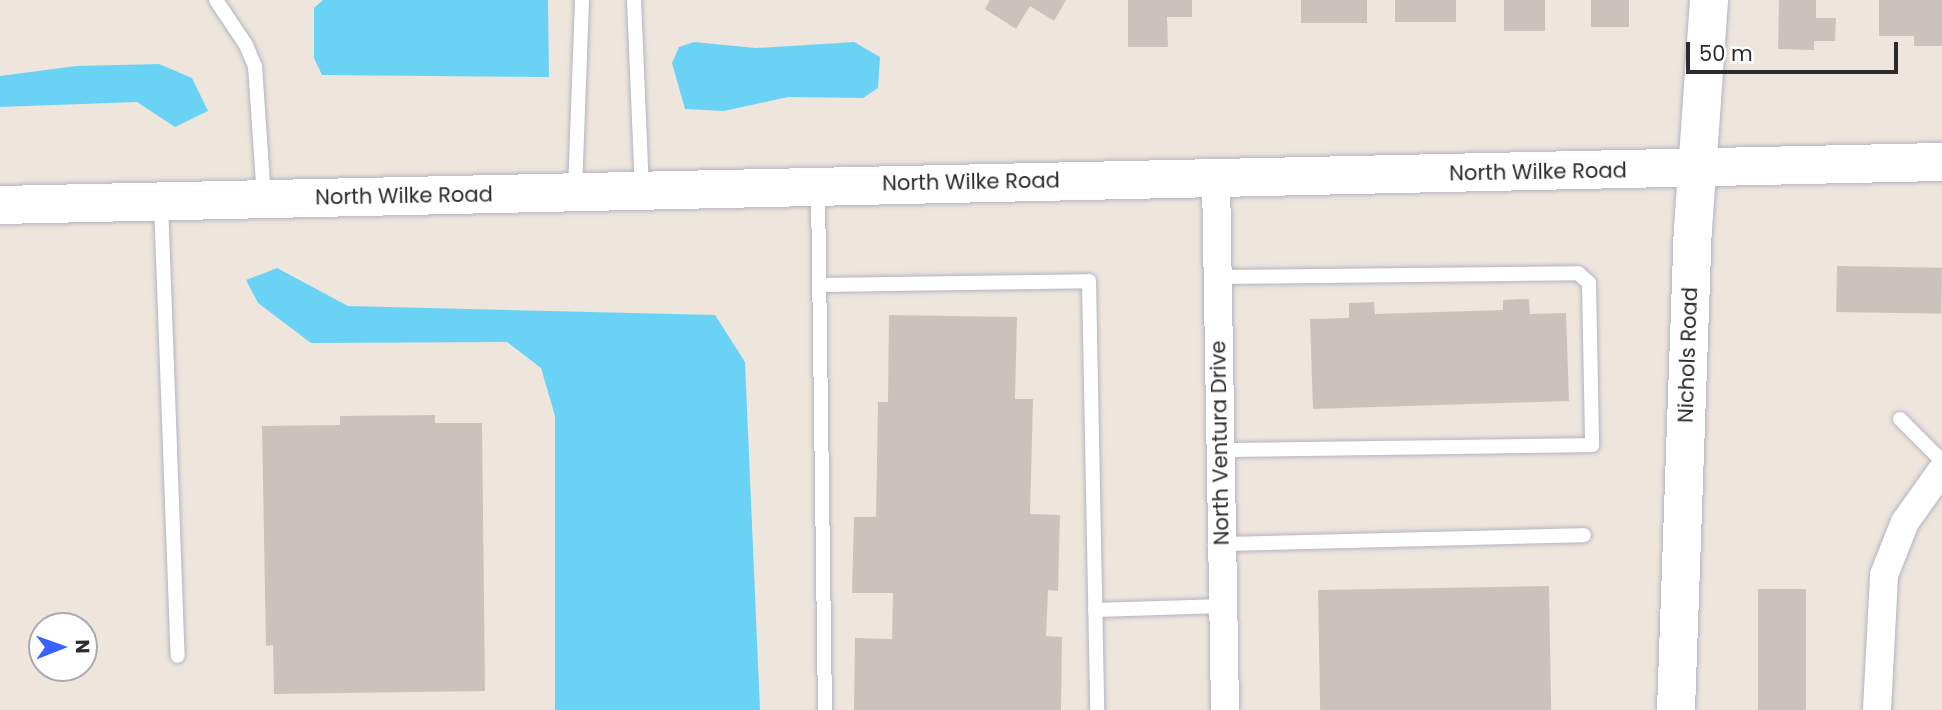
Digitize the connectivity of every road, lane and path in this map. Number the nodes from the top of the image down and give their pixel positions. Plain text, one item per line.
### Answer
1 (216, 0) edge
2 (582, 0) edge
3 (634, 0) edge
4 (1709, 0) edge
5 (1942, 162) edge
6 (1698, 169) junction
7 (1216, 177) junction
8 (818, 186) junction
9 (642, 190) junction
10 (575, 192) junction
11 (264, 199) junction
12 (161, 202) junction
13 (0, 205) edge
14 (1217, 277) junction
15 (819, 285) junction
16 (1900, 419) dead end
17 (1220, 450) junction
18 (1942, 461) edge
19 (1942, 470) edge
20 (1584, 535) dead end
21 (1222, 544) junction
22 (1223, 606) junction
23 (1095, 610) junction
24 (178, 656) dead end
25 (825, 710) edge
26 (1097, 710) edge
27 (1225, 710) edge
28 (1676, 710) edge
29 (1877, 710) edge

1 - 11 lane
2 - 10 lane
3 - 9 lane
4 - 6 street, Nichols Road
5 - 6 street, North Wilke Road
6 - 7 street, North Wilke Road
6 - 28 street, Nichols Road
7 - 8 street, North Wilke Road
7 - 14 street, North Ventura Drive
8 - 9 street, North Wilke Road
8 - 15 lane
9 - 10 street, North Wilke Road
10 - 11 street, North Wilke Road
11 - 12 street, North Wilke Road
12 - 13 street, North Wilke Road
12 - 24 lane
14 - 17 street, North Ventura Drive
14 - 17 lane
15 - 23 lane
15 - 25 lane
16 - 18 lane
17 - 21 street, North Ventura Drive
19 - 29 street
20 - 21 lane
21 - 22 street, North Ventura Drive
22 - 23 lane
22 - 27 street, North Ventura Drive
23 - 26 lane

